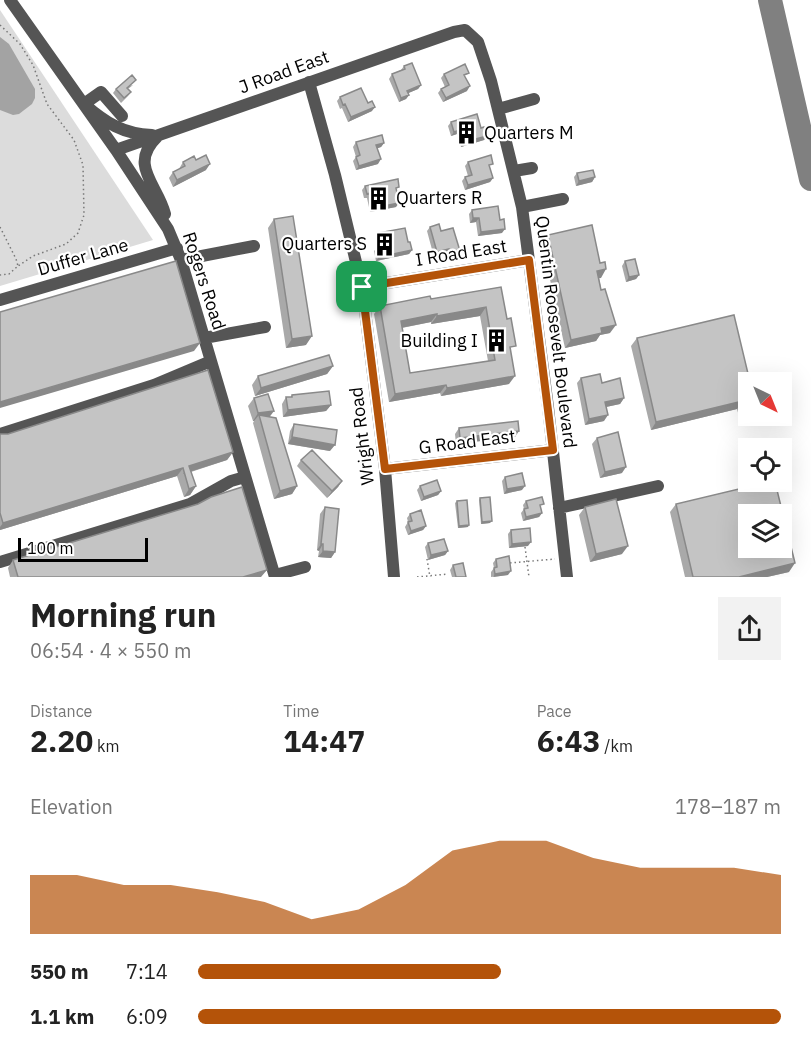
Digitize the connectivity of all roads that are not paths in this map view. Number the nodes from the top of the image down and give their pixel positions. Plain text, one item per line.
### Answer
1 (10, 0) edge
2 (465, 30) joint
3 (309, 82) junction
4 (534, 99) dead end
5 (84, 104) junction
6 (498, 109) junction
7 (122, 116) dead end
8 (159, 135) junction
9 (116, 150) junction
10 (532, 168) dead end
11 (514, 171) junction
12 (563, 198) dead end
13 (522, 207) junction
14 (168, 229) junction
15 (254, 246) dead end
16 (178, 254) junction
17 (529, 260) junction
18 (362, 287) junction
19 (0, 300) edge
20 (265, 327) dead end
21 (204, 338) junction
22 (211, 361) junction
23 (0, 434) edge
24 (553, 450) junction
25 (385, 469) junction
26 (244, 477) junction
27 (658, 486) dead end
28 (559, 508) junction
29 (0, 562) edge
30 (305, 567) dead end
31 (275, 576) edge
32 (394, 577) edge
33 (567, 577) edge

1 - 5 street, Rogers Road
2 - 3 street, J Road East
2 - 6 street, Quentin Roosevelt Boulevard
3 - 8 street, J Road East
3 - 18 street, Wright Road
4 - 6 street
5 - 7 street
5 - 8 street
5 - 9 street, Rogers Road
6 - 11 street, Quentin Roosevelt Boulevard
8 - 9 street, J Road East
8 - 14 street
9 - 14 street, Rogers Road
10 - 11 street
11 - 13 street, Quentin Roosevelt Boulevard
12 - 13 street
13 - 17 street, Quentin Roosevelt Boulevard
14 - 16 street, Rogers Road
15 - 16 street, Duffer Lane
16 - 19 street, Duffer Lane
16 - 21 street, Rogers Road
17 - 18 street, I Road East
17 - 24 street, Quentin Roosevelt Boulevard
18 - 25 street, Wright Road
20 - 21 street
21 - 22 street, Rogers Road
22 - 23 street
22 - 26 street, Rogers Road
24 - 25 street, G Road East
24 - 28 street, Quentin Roosevelt Boulevard
25 - 32 street, Wright Road
26 - 29 street
26 - 31 street, Rogers Road
27 - 28 street
28 - 33 street, Quentin Roosevelt Boulevard
30 - 31 street

